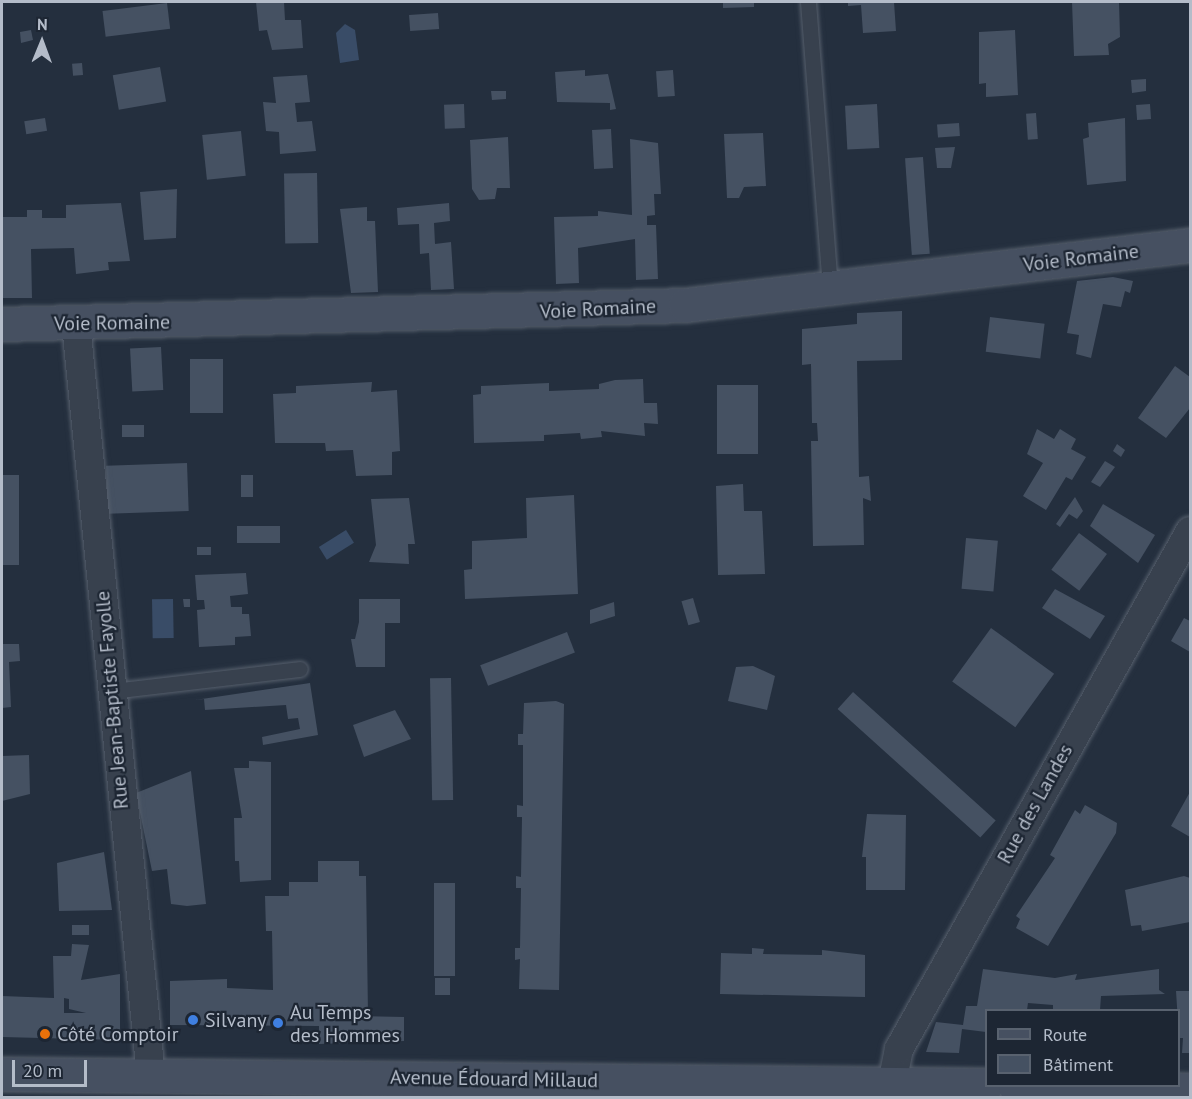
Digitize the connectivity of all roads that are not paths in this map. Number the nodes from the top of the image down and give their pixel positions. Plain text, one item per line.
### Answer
1 (808, 2) edge
2 (1191, 246) edge
3 (830, 288) junction
4 (2, 324) edge
5 (76, 324) junction
6 (1191, 531) edge
7 (300, 669) dead end
8 (112, 691) junction
9 (2, 1074) edge
10 (151, 1076) junction
11 (985, 1085) edge
12 (1059, 1087) edge
13 (889, 1090) edge
14 (1191, 1090) edge

1 - 3 lane
2 - 3 street, Voie Romaine
3 - 5 street, Voie Romaine
4 - 5 street, Voie Romaine
5 - 8 street, Rue Jean-Baptiste Fayolle
6 - 13 street, Rue des Landes
7 - 8 lane
8 - 10 street, Rue Jean-Baptiste Fayolle
9 - 10 street, Avenue Édouard Millaud
10 - 13 street, Avenue Édouard Millaud
11 - 13 street, Avenue Édouard Millaud
12 - 14 street

